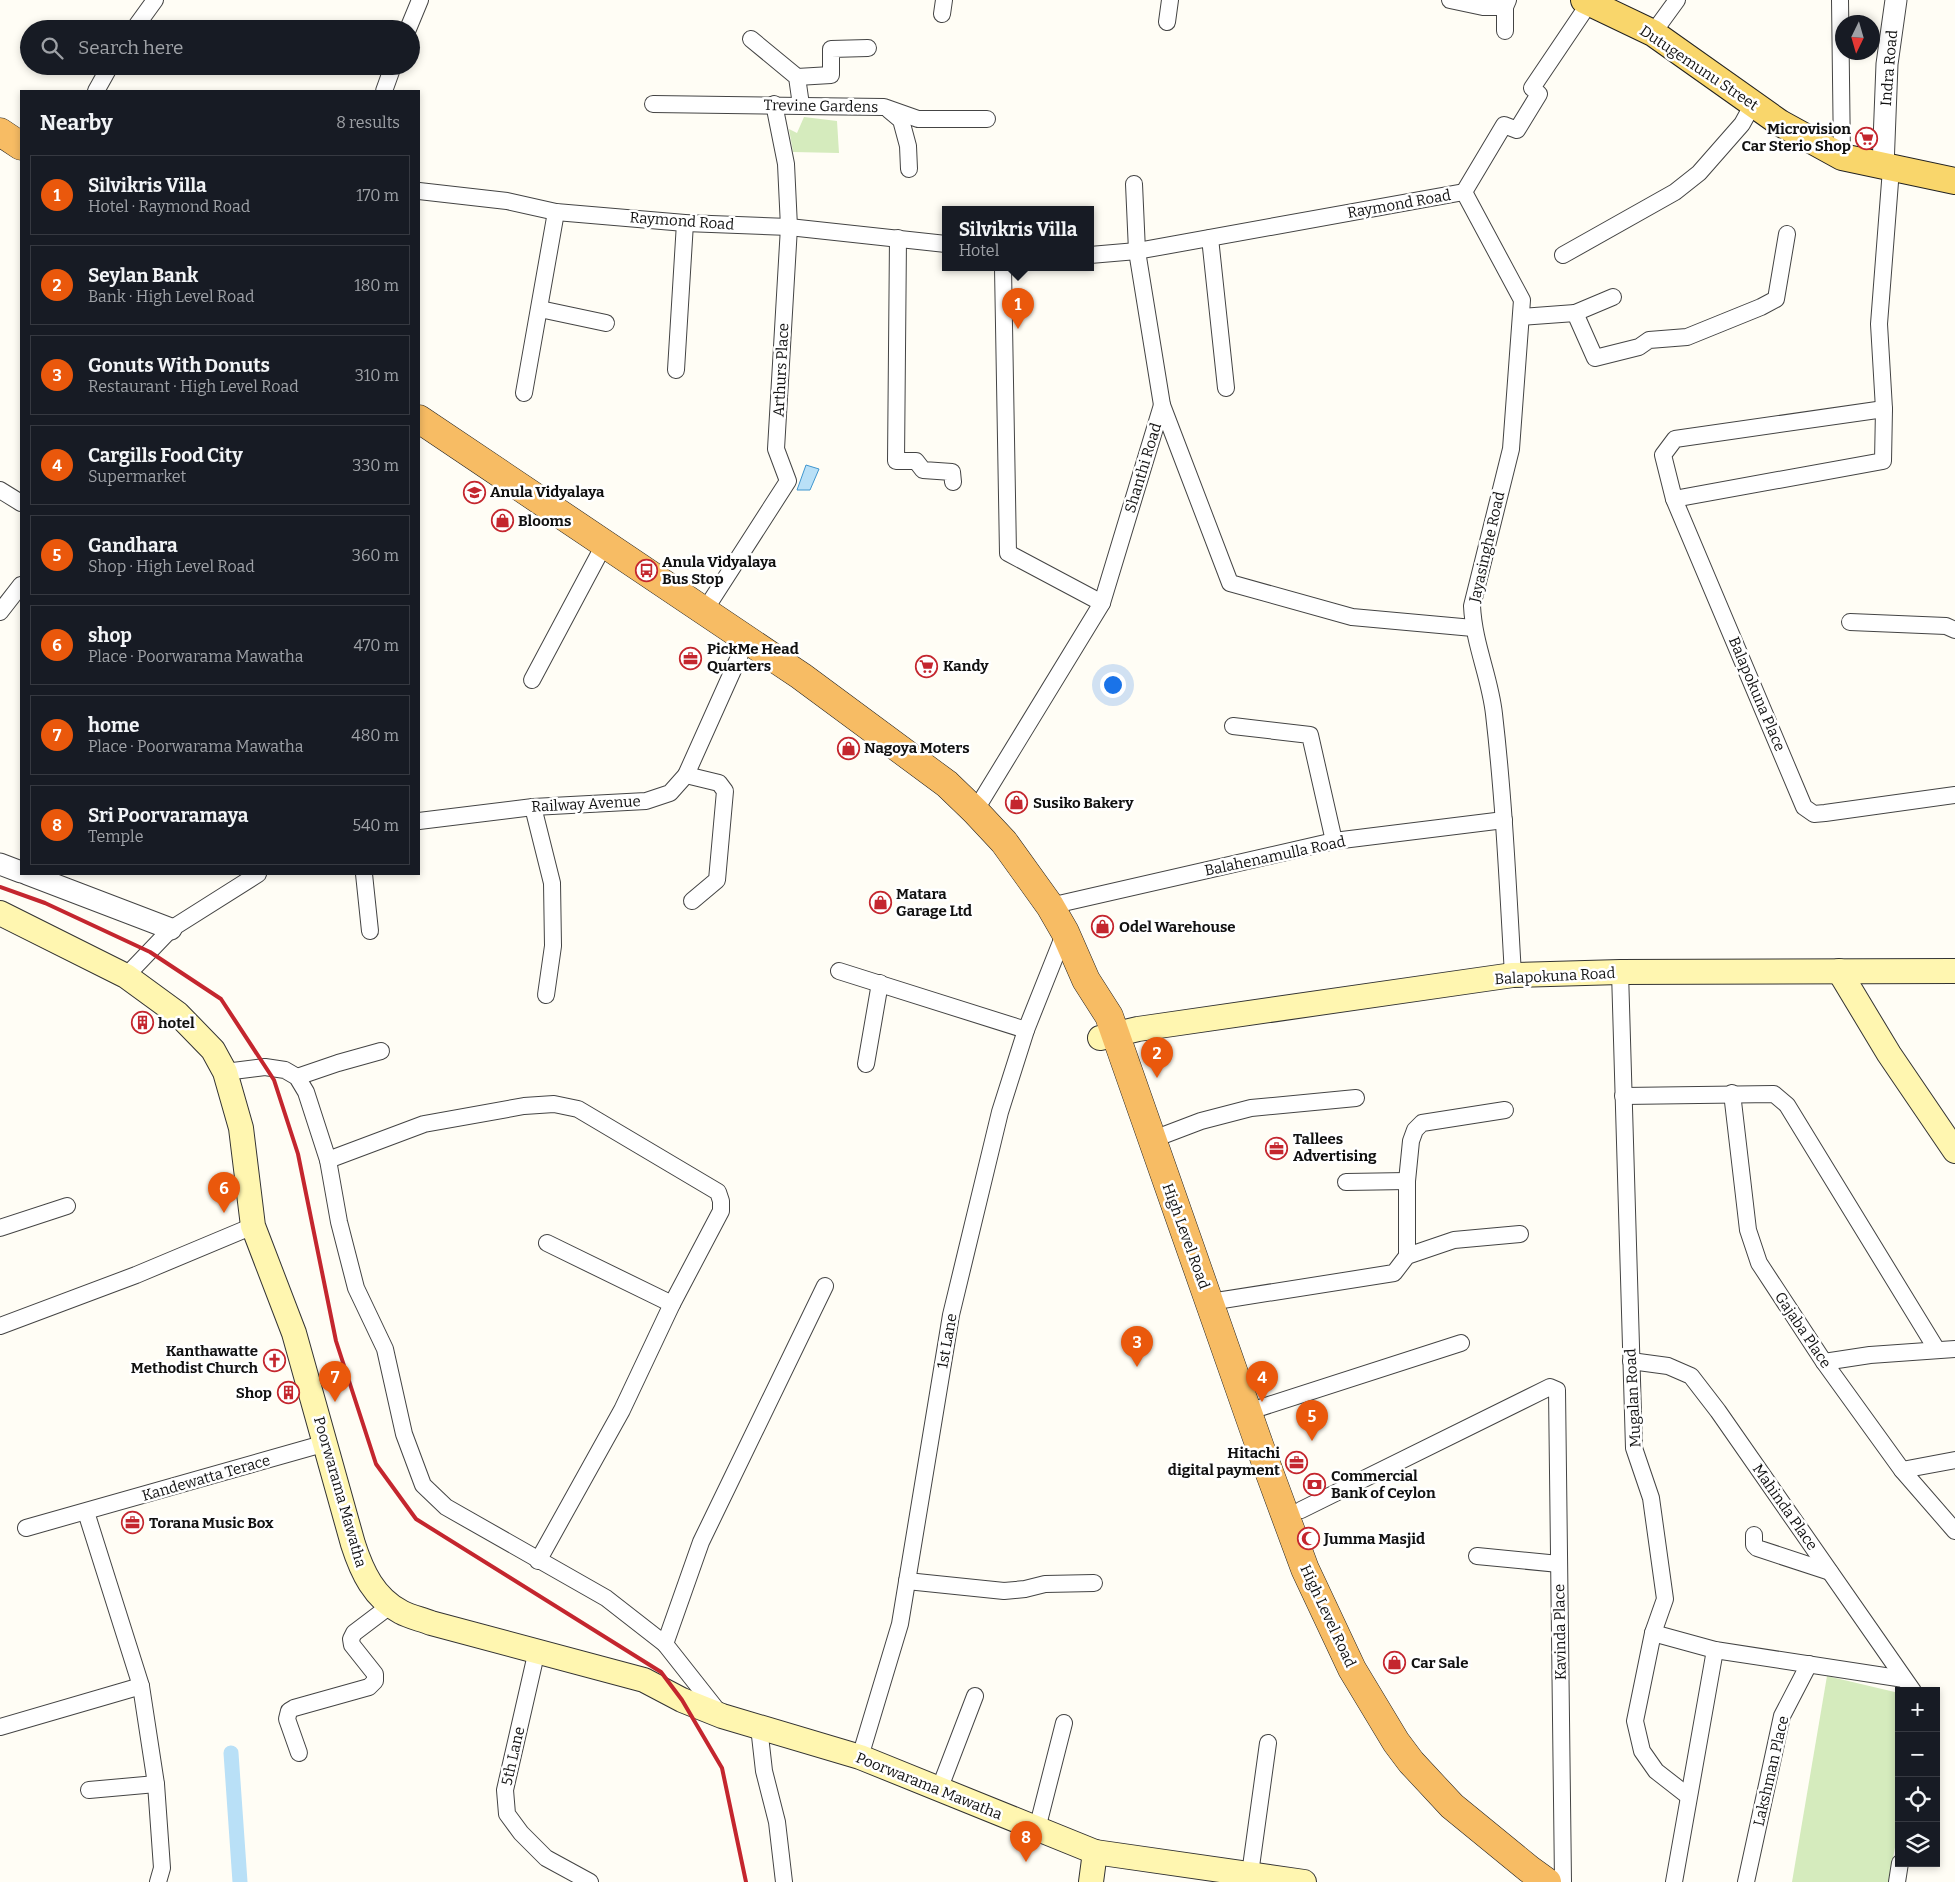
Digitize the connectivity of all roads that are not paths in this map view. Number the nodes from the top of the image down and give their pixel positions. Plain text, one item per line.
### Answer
1 (155, 0) edge
2 (420, 0) edge
3 (1170, 0) edge
4 (1450, 0) edge
5 (1677, 0) edge
6 (1840, 0) edge
7 (1896, 0) edge
8 (1587, 1) edge
9 (1507, 4) edge
10 (141, 20) edge
11 (412, 20) edge
12 (1167, 22) dead end
13 (1505, 31) dead end
14 (1653, 33) junction
15 (751, 39) dead end
16 (868, 48) dead end
17 (105, 75) edge
18 (390, 75) edge
19 (797, 77) junction
20 (97, 90) edge
21 (384, 90) edge
22 (653, 104) dead end
23 (774, 104) junction
24 (1753, 104) junction
25 (801, 105) junction
26 (885, 107) junction
27 (988, 118) dead end
28 (0, 132) edge
29 (20, 145) edge
30 (1842, 157) junction
31 (1887, 168) junction
32 (909, 169) dead end
33 (1955, 181) edge
34 (1134, 184) dead end
35 (420, 190) edge
36 (1464, 192) junction
37 (556, 212) junction
38 (685, 223) junction
39 (789, 227) junction
40 (1786, 234) dead end
41 (898, 238) junction
42 (1210, 238) junction
43 (942, 244) edge
44 (1137, 251) junction
45 (1094, 255) edge
46 (1563, 255) dead end
47 (1003, 271) edge
48 (1613, 298) dead end
49 (540, 309) junction
50 (1575, 313) junction
51 (1521, 317) junction
52 (606, 323) dead end
53 (676, 370) dead end
54 (1226, 388) dead end
55 (524, 393) dead end
56 (1162, 405) junction
57 (1884, 409) junction
58 (420, 421) edge
59 (953, 482) dead end
60 (0, 490) edge
61 (1674, 499) junction
62 (20, 502) edge
63 (605, 544) junction
64 (20, 586) edge
65 (1102, 602) junction
66 (706, 610) junction
67 (0, 612) edge
68 (1850, 622) dead end
69 (1474, 628) junction
70 (1955, 630) edge
71 (748, 639) junction
72 (532, 680) dead end
73 (1233, 726) dead end
74 (686, 775) junction
75 (1955, 795) edge
76 (533, 807) junction
77 (975, 811) junction
78 (1504, 820) junction
79 (420, 821) edge
80 (1334, 841) junction
81 (0, 864) edge
82 (20, 872) edge
83 (29, 875) edge
84 (256, 875) edge
85 (364, 875) edge
86 (692, 901) dead end
87 (1050, 906) junction
88 (0, 913) edge
89 (171, 929) junction
90 (370, 931) dead end
91 (1065, 932) junction
92 (840, 971) dead end
93 (1839, 971) junction
94 (1955, 971) edge
95 (1620, 972) junction
96 (1513, 975) junction
97 (126, 976) junction
98 (880, 983) junction
99 (546, 995) dead end
100 (1026, 1030) junction
101 (1107, 1036) junction
102 (381, 1051) dead end
103 (866, 1064) dead end
104 (225, 1072) junction
105 (297, 1077) junction
106 (1732, 1093) junction
107 (1623, 1096) junction
108 (1356, 1098) dead end
109 (1505, 1110) dead end
110 (1151, 1140) junction
111 (1955, 1151) edge
112 (328, 1160) junction
113 (1407, 1181) junction
114 (1346, 1182) dead end
115 (67, 1206) dead end
116 (253, 1226) junction
117 (0, 1228) edge
118 (1520, 1234) dead end
119 (547, 1244) dead end
120 (1407, 1256) junction
121 (825, 1286) dead end
122 (1210, 1302) junction
123 (672, 1304) junction
124 (0, 1326) edge
125 (1462, 1343) dead end
126 (1955, 1349) edge
127 (1937, 1350) junction
128 (1630, 1361) junction
129 (1824, 1362) junction
130 (1247, 1412) junction
131 (326, 1443) junction
132 (1955, 1460) edge
133 (1902, 1470) junction
134 (1276, 1492) junction
135 (1301, 1510) junction
136 (86, 1512) junction
137 (26, 1528) dead end
138 (1955, 1531) edge
139 (1754, 1535) dead end
140 (1296, 1545) junction
141 (1477, 1556) dead end
142 (538, 1561) junction
143 (1559, 1564) junction
144 (1830, 1572) junction
145 (907, 1581) junction
146 (1094, 1583) dead end
147 (392, 1605) junction
148 (1653, 1633) junction
149 (665, 1644) junction
150 (537, 1650) junction
151 (1715, 1650) junction
152 (1809, 1664) junction
153 (1908, 1685) edge
154 (141, 1686) junction
155 (975, 1696) dead end
156 (722, 1716) junction
157 (1064, 1723) dead end
158 (0, 1727) edge
159 (759, 1728) junction
160 (1268, 1743) dead end
161 (299, 1753) dead end
162 (860, 1758) junction
163 (156, 1784) junction
164 (89, 1790) dead end
165 (939, 1790) junction
166 (1688, 1796) junction
167 (1037, 1829) junction
168 (1095, 1852) junction
169 (1899, 1867) edge
170 (1250, 1874) junction
171 (158, 1882) edge
172 (590, 1882) edge
173 (784, 1882) edge
174 (1091, 1882) edge
175 (1304, 1882) edge
176 (1520, 1882) edge
177 (1547, 1882) edge
178 (1562, 1882) edge
179 (1674, 1882) edge
180 (1746, 1882) edge
181 (1897, 1882) edge

1 - 10 street
2 - 11 street
3 - 12 street
4 - 9 street
5 - 14 street
6 - 30 street
7 - 31 street, Indra Road
8 - 14 main road, Dutugemunu Street
8 - 36 street, Raymond Road
9 - 13 street
14 - 24 main road, Dutugemunu Street
15 - 19 street
16 - 19 street
17 - 20 street
18 - 21 street
19 - 25 street
22 - 23 street, Trevine Gardens
23 - 25 street, Trevine Gardens
23 - 39 street, Arthurs Place
24 - 30 main road, Dutugemunu Street
24 - 46 street
25 - 26 street, Trevine Gardens
26 - 27 street, Trevine Gardens
26 - 32 street
28 - 29 highway
30 - 31 main road, Dutugemunu Street
31 - 33 main road, Dutugemunu Street
31 - 57 street
34 - 44 street
35 - 37 street, Raymond Road
36 - 42 street, Raymond Road
36 - 51 street, Jayasinghe Road
37 - 38 street, Raymond Road
37 - 49 street
38 - 39 street, Raymond Road
38 - 53 street
39 - 41 street, Raymond Road
39 - 66 street, Arthurs Place
40 - 50 street
41 - 43 street, Raymond Road
41 - 59 street
42 - 44 street, Raymond Road
42 - 54 street
44 - 45 street, Raymond Road
44 - 56 street
47 - 65 street
48 - 50 street
49 - 52 street
49 - 55 street
50 - 51 street
51 - 69 street, Jayasinghe Road
56 - 65 street, Shanthi Road
56 - 69 street, Shanthi Road
57 - 61 street
57 - 61 street, Balapokuna Place
58 - 63 highway, High Level Road
60 - 62 street
61 - 75 street, Balapokuna Place
63 - 66 highway, High Level Road
63 - 72 street
64 - 67 street
65 - 77 street, Shanthi Road
66 - 71 highway, High Level Road
68 - 70 street
69 - 78 street, Jayasinghe Road
71 - 74 street, Railway Avenue
71 - 77 highway, High Level Road
73 - 80 street
74 - 76 street, Railway Avenue
74 - 86 street
76 - 79 street, Railway Avenue
76 - 99 street
77 - 87 highway, High Level Road
78 - 80 street, Balahenamulla Road
78 - 96 street, Jayasinghe Road
80 - 87 street, Balahenamulla Road
81 - 82 street
83 - 89 street
84 - 89 street
85 - 90 street
87 - 91 highway, High Level Road
88 - 97 main road, Poorwarama Mawatha
89 - 97 street
91 - 100 street, 1st Lane
91 - 101 highway, High Level Road
92 - 98 street
93 - 94 main road, Balapokuna Road
93 - 95 main road, Balapokuna Road
93 - 111 main road
95 - 96 main road, Balapokuna Road
95 - 107 street, Mugalan Road
96 - 101 main road, Balapokuna Road
97 - 104 main road, Poorwarama Mawatha
98 - 100 street
98 - 103 street
100 - 145 street, 1st Lane
101 - 110 highway, High Level Road
101 - 176 highway, High Level Road
102 - 105 street
104 - 105 street
104 - 116 main road, Poorwarama Mawatha
105 - 112 street
106 - 107 street
106 - 127 street
106 - 129 street, Gajaba Place
107 - 128 street, Mugalan Road
108 - 110 street
109 - 113 street
110 - 122 highway, High Level Road
112 - 123 street
112 - 142 street
113 - 114 street
113 - 120 street
115 - 117 street
116 - 124 street
116 - 131 main road, Poorwarama Mawatha
118 - 120 street
119 - 123 street
120 - 122 street
121 - 149 street
122 - 130 highway, High Level Road
123 - 142 street
125 - 130 street
126 - 127 street
127 - 129 street
128 - 144 street, Mahinda Place
128 - 148 street, Mugalan Road
129 - 133 street, Gajaba Place
130 - 134 highway, High Level Road
131 - 136 street, Kandewatta Terace
131 - 147 main road, Poorwarama Mawatha
132 - 133 street
133 - 138 street, Gajaba Place
134 - 135 street
134 - 140 highway, High Level Road
135 - 140 street
135 - 143 street, Kavinda Place
136 - 137 street, Kandewatta Terace
136 - 154 street
139 - 144 street
140 - 177 highway, High Level Road
141 - 143 street
142 - 149 street
143 - 178 street, Kavinda Place
144 - 153 street, Mahinda Place
145 - 146 street
145 - 162 street, 1st Lane
147 - 150 main road, Poorwarama Mawatha
147 - 161 street
148 - 151 street
148 - 166 street, Mugalan Road
149 - 156 street
150 - 156 main road, Poorwarama Mawatha
150 - 172 street, 5th Lane
151 - 152 street
151 - 166 street
152 - 153 street
152 - 180 street, Lakshman Place
154 - 158 street
154 - 163 street
155 - 165 street
156 - 159 main road, Poorwarama Mawatha
157 - 167 street
159 - 162 main road, Poorwarama Mawatha
159 - 173 street
160 - 170 street
162 - 165 main road, Poorwarama Mawatha
163 - 164 street
163 - 171 street
165 - 167 main road, Poorwarama Mawatha
166 - 179 street
167 - 168 main road, Poorwarama Mawatha
168 - 170 main road, Poorwarama Mawatha
168 - 174 main road
169 - 181 street
170 - 175 main road, Poorwarama Mawatha

